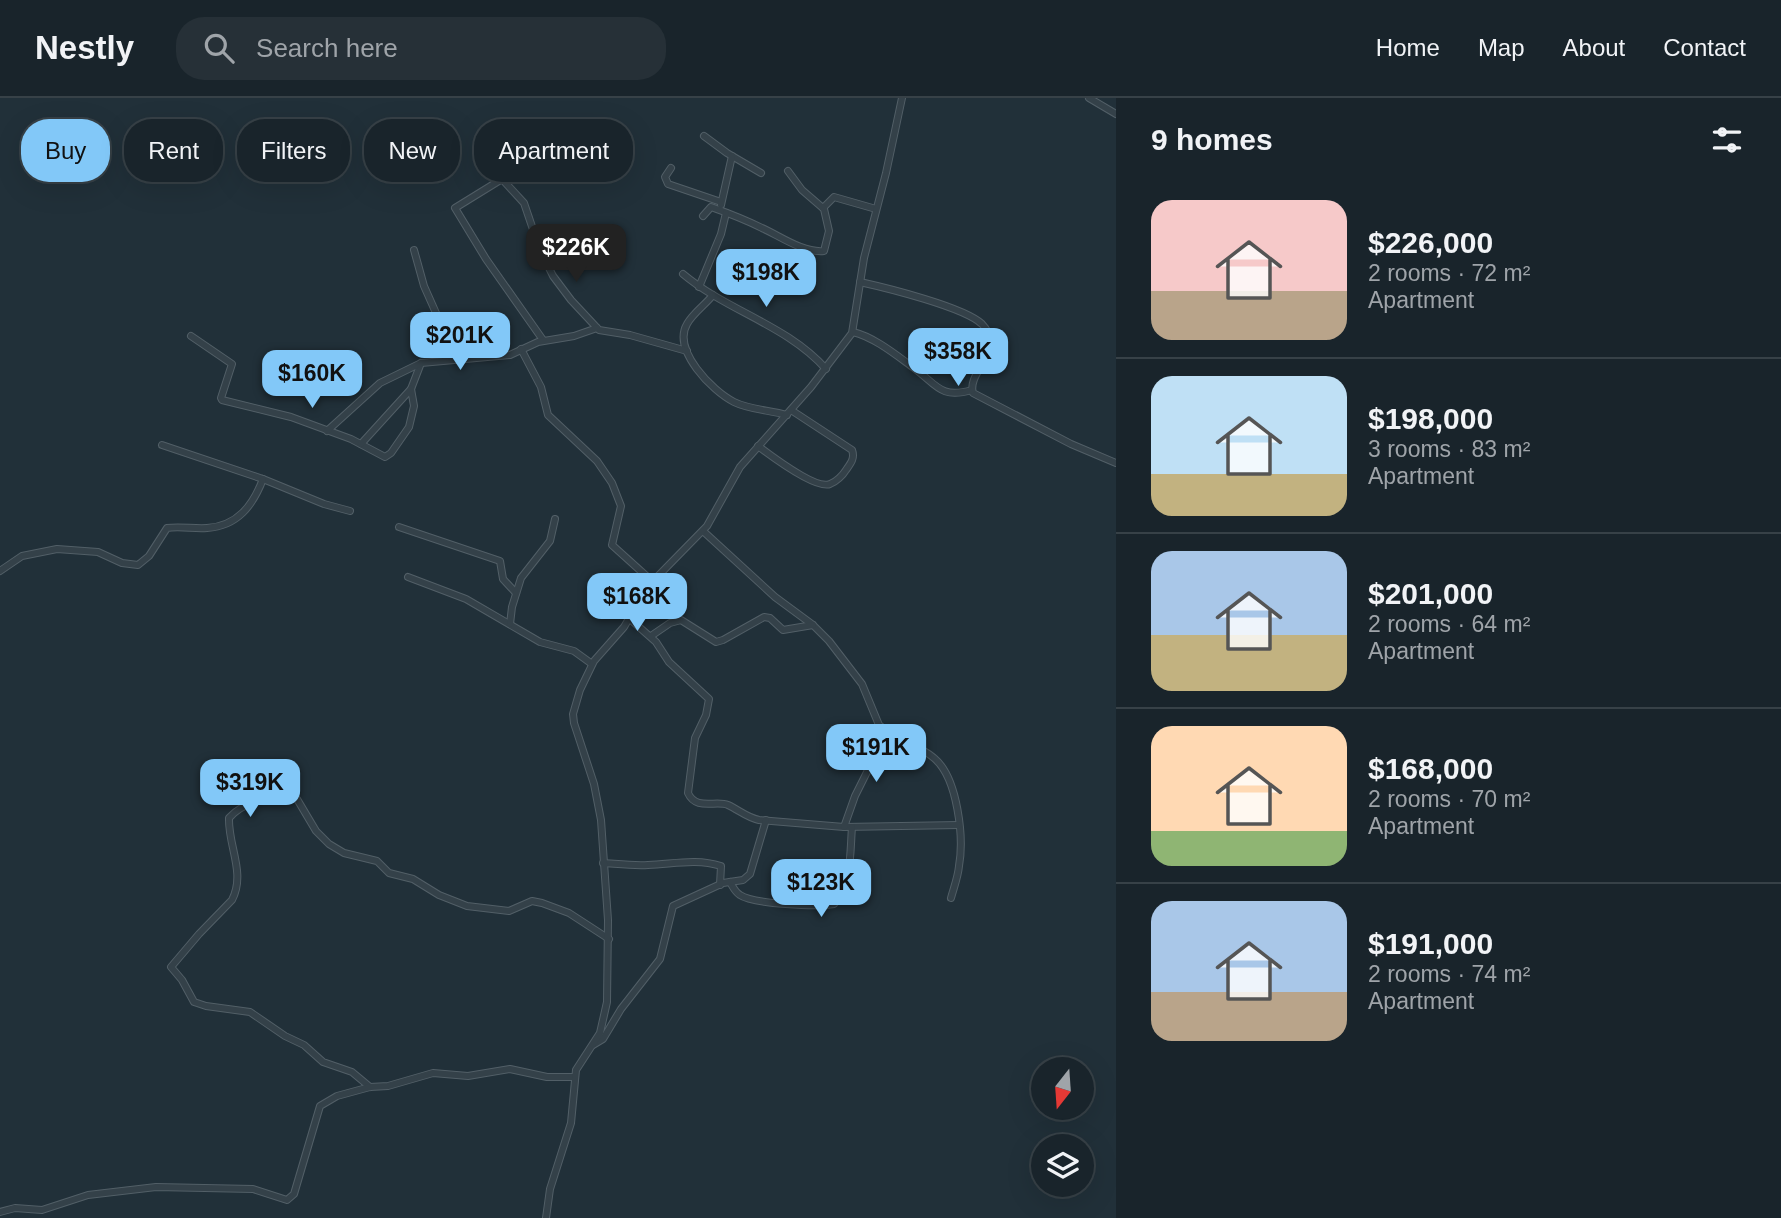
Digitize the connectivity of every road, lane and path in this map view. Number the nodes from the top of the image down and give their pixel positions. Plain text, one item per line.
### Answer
1 (902, 98) edge
2 (1089, 98) edge
3 (1116, 114) edge
4 (704, 136) dead end
5 (732, 156) junction
6 (671, 168) dead end
7 (788, 171) dead end
8 (761, 173) dead end
9 (721, 202) junction
10 (823, 208) junction
11 (876, 209) junction
12 (723, 211) junction
13 (703, 216) dead end
14 (414, 250) dead end
15 (683, 274) dead end
16 (860, 282) junction
17 (699, 287) junction
18 (713, 295) junction
19 (597, 328) junction
20 (853, 332) junction
21 (191, 336) dead end
22 (543, 341) junction
23 (521, 349) junction
24 (687, 351) junction
25 (456, 358) junction
26 (421, 363) junction
27 (826, 369) junction
28 (411, 388) junction
29 (972, 390) junction
30 (789, 412) junction
31 (327, 431) junction
32 (361, 444) junction
33 (162, 445) dead end
34 (758, 446) junction
35 (1116, 463) edge
36 (263, 479) junction
37 (350, 511) dead end
38 (555, 520) dead end
39 (399, 527) dead end
40 (703, 531) junction
41 (0, 571) edge
42 (408, 577) dead end
43 (653, 582) junction
44 (516, 593) junction
45 (630, 619) junction
46 (510, 624) junction
47 (813, 625) junction
48 (651, 636) junction
49 (592, 664) junction
50 (887, 732) junction
51 (766, 820) junction
52 (959, 825) junction
53 (844, 827) junction
54 (852, 827) junction
55 (603, 863) junction
56 (730, 882) junction
57 (720, 885) junction
58 (951, 898) dead end
59 (609, 939) junction
60 (593, 1045) junction
61 (575, 1077) junction
62 (370, 1087) junction
63 (0, 1212) edge
64 (546, 1218) edge

1 - 11 street
2 - 3 street
4 - 5 street
5 - 8 street
5 - 9 street
6 - 9 street
7 - 10 street
9 - 12 street
10 - 11 street
10 - 12 street
11 - 16 street
12 - 13 street
12 - 17 street
14 - 25 street
15 - 17 street
16 - 20 street
16 - 29 street
17 - 18 street
18 - 24 street
18 - 27 street
19 - 22 street
19 - 22 street
19 - 24 street
20 - 27 street
20 - 29 street
21 - 31 street
22 - 23 street
23 - 25 street
23 - 43 street
24 - 30 street
25 - 26 street
26 - 28 street
26 - 31 street
27 - 30 street
28 - 32 street
28 - 32 street
29 - 35 street
30 - 34 street
30 - 34 street
31 - 32 street
33 - 36 street
34 - 40 street
36 - 37 street
36 - 41 street
38 - 44 street
39 - 44 street
40 - 43 street
40 - 47 street
42 - 46 street
43 - 45 street
44 - 46 street
45 - 48 street
45 - 49 street
46 - 49 street
47 - 48 street
47 - 50 street
48 - 51 street
49 - 55 street
50 - 52 street
50 - 53 street
51 - 53 street
51 - 56 street
52 - 54 street
52 - 58 street
53 - 54 street
54 - 56 street
55 - 57 street
55 - 59 street
56 - 57 street
57 - 60 street
59 - 60 street
59 - 62 street
60 - 61 street
61 - 62 street
61 - 64 street
62 - 63 street

